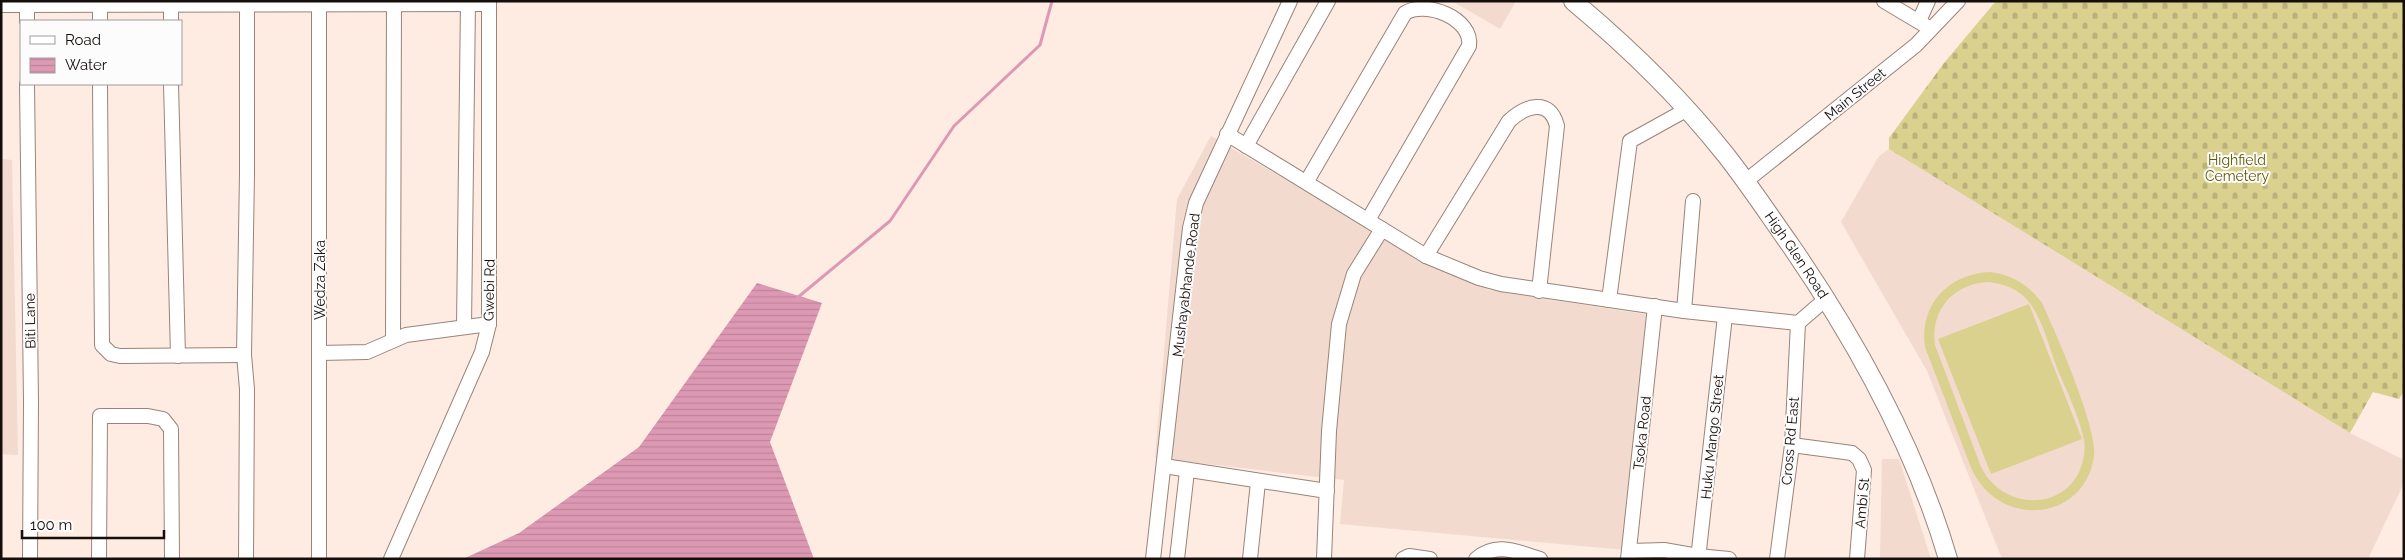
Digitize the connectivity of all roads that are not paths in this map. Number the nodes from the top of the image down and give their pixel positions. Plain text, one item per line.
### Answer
1 (1290, 1) edge
2 (1328, 1) edge
3 (1573, 1) edge
4 (1884, 1) edge
5 (1928, 1) edge
6 (1958, 1) edge
7 (319, 2) edge
8 (468, 2) edge
9 (27, 3) edge
10 (100, 3) edge
11 (171, 3) edge
12 (246, 3) edge
13 (394, 3) edge
14 (489, 3) edge
15 (1, 5) edge
16 (27, 20) edge
17 (100, 20) edge
18 (171, 20) edge
19 (1919, 21) junction
20 (1931, 29) junction
21 (28, 85) edge
22 (100, 85) edge
23 (171, 85) edge
24 (1686, 110) junction
25 (1227, 134) junction
26 (1246, 146) junction
27 (1307, 181) junction
28 (1746, 181) junction
29 (1693, 201) dead end
30 (1368, 220) junction
31 (1382, 229) junction
32 (1426, 256) junction
33 (1539, 291) junction
34 (1827, 298) junction
35 (1609, 300) junction
36 (1655, 306) junction
37 (1684, 311) junction
38 (1726, 316) junction
39 (1798, 323) junction
40 (489, 324) junction
41 (464, 327) junction
42 (393, 339) junction
43 (320, 353) junction
44 (244, 355) junction
45 (178, 356) junction
46 (1792, 445) junction
47 (1164, 466) junction
48 (1187, 471) junction
49 (1258, 482) junction
50 (1327, 492) junction
51 (1628, 555) edge
52 (1698, 558) edge
53 (30, 559) edge
54 (99, 559) edge
55 (172, 559) edge
56 (246, 559) edge
57 (319, 559) edge
58 (391, 559) edge
59 (1153, 559) edge
60 (1177, 559) edge
61 (1250, 559) edge
62 (1324, 559) edge
63 (1402, 559) edge
64 (1430, 559) edge
65 (1476, 559) edge
66 (1540, 559) edge
67 (1730, 559) edge
68 (1777, 559) edge
69 (1857, 559) edge
70 (1948, 559) edge

1 - 25 street, Mushayabhande Road
2 - 26 street
3 - 24 main road, High Glen Road
4 - 19 street
5 - 19 street
6 - 20 street, Main Street
7 - 12 street
7 - 13 street
7 - 43 street, Wedza Zaka
8 - 13 street
8 - 14 street
8 - 41 street
9 - 10 street
9 - 15 street
9 - 16 street
10 - 11 street
10 - 17 street
11 - 12 street
11 - 18 street
12 - 44 street
13 - 42 street
14 - 40 street, Gwebi Rd
19 - 20 street
20 - 28 street, Main Street
21 - 53 street, Biti Lane
22 - 45 street
23 - 45 street
24 - 28 main road, High Glen Road
24 - 35 street
25 - 26 street
25 - 47 street, Mushayabhande Road
26 - 27 street
27 - 30 street
27 - 30 street
28 - 34 main road, High Glen Road
29 - 37 street
30 - 31 street
31 - 32 street
31 - 50 street
32 - 33 street
32 - 33 street
33 - 35 street
34 - 39 street
34 - 70 main road, High Glen Road
35 - 36 street
36 - 37 street
36 - 51 street, Tsoka Road
37 - 38 street
38 - 39 street
38 - 52 street, Huku Mango Street
39 - 46 street, Cross Rd East
40 - 41 street
40 - 58 street, Gwebi Rd
41 - 42 street
42 - 43 street
43 - 57 street, Wedza Zaka
44 - 45 street
44 - 56 street
46 - 68 street, Cross Rd East
46 - 69 street, Ambi St
47 - 48 street
47 - 59 street, Mushayabhande Road
48 - 49 street
48 - 60 street
49 - 50 street
49 - 61 street
50 - 62 street
51 - 52 street
52 - 67 street
54 - 55 street
63 - 64 street
65 - 66 street

